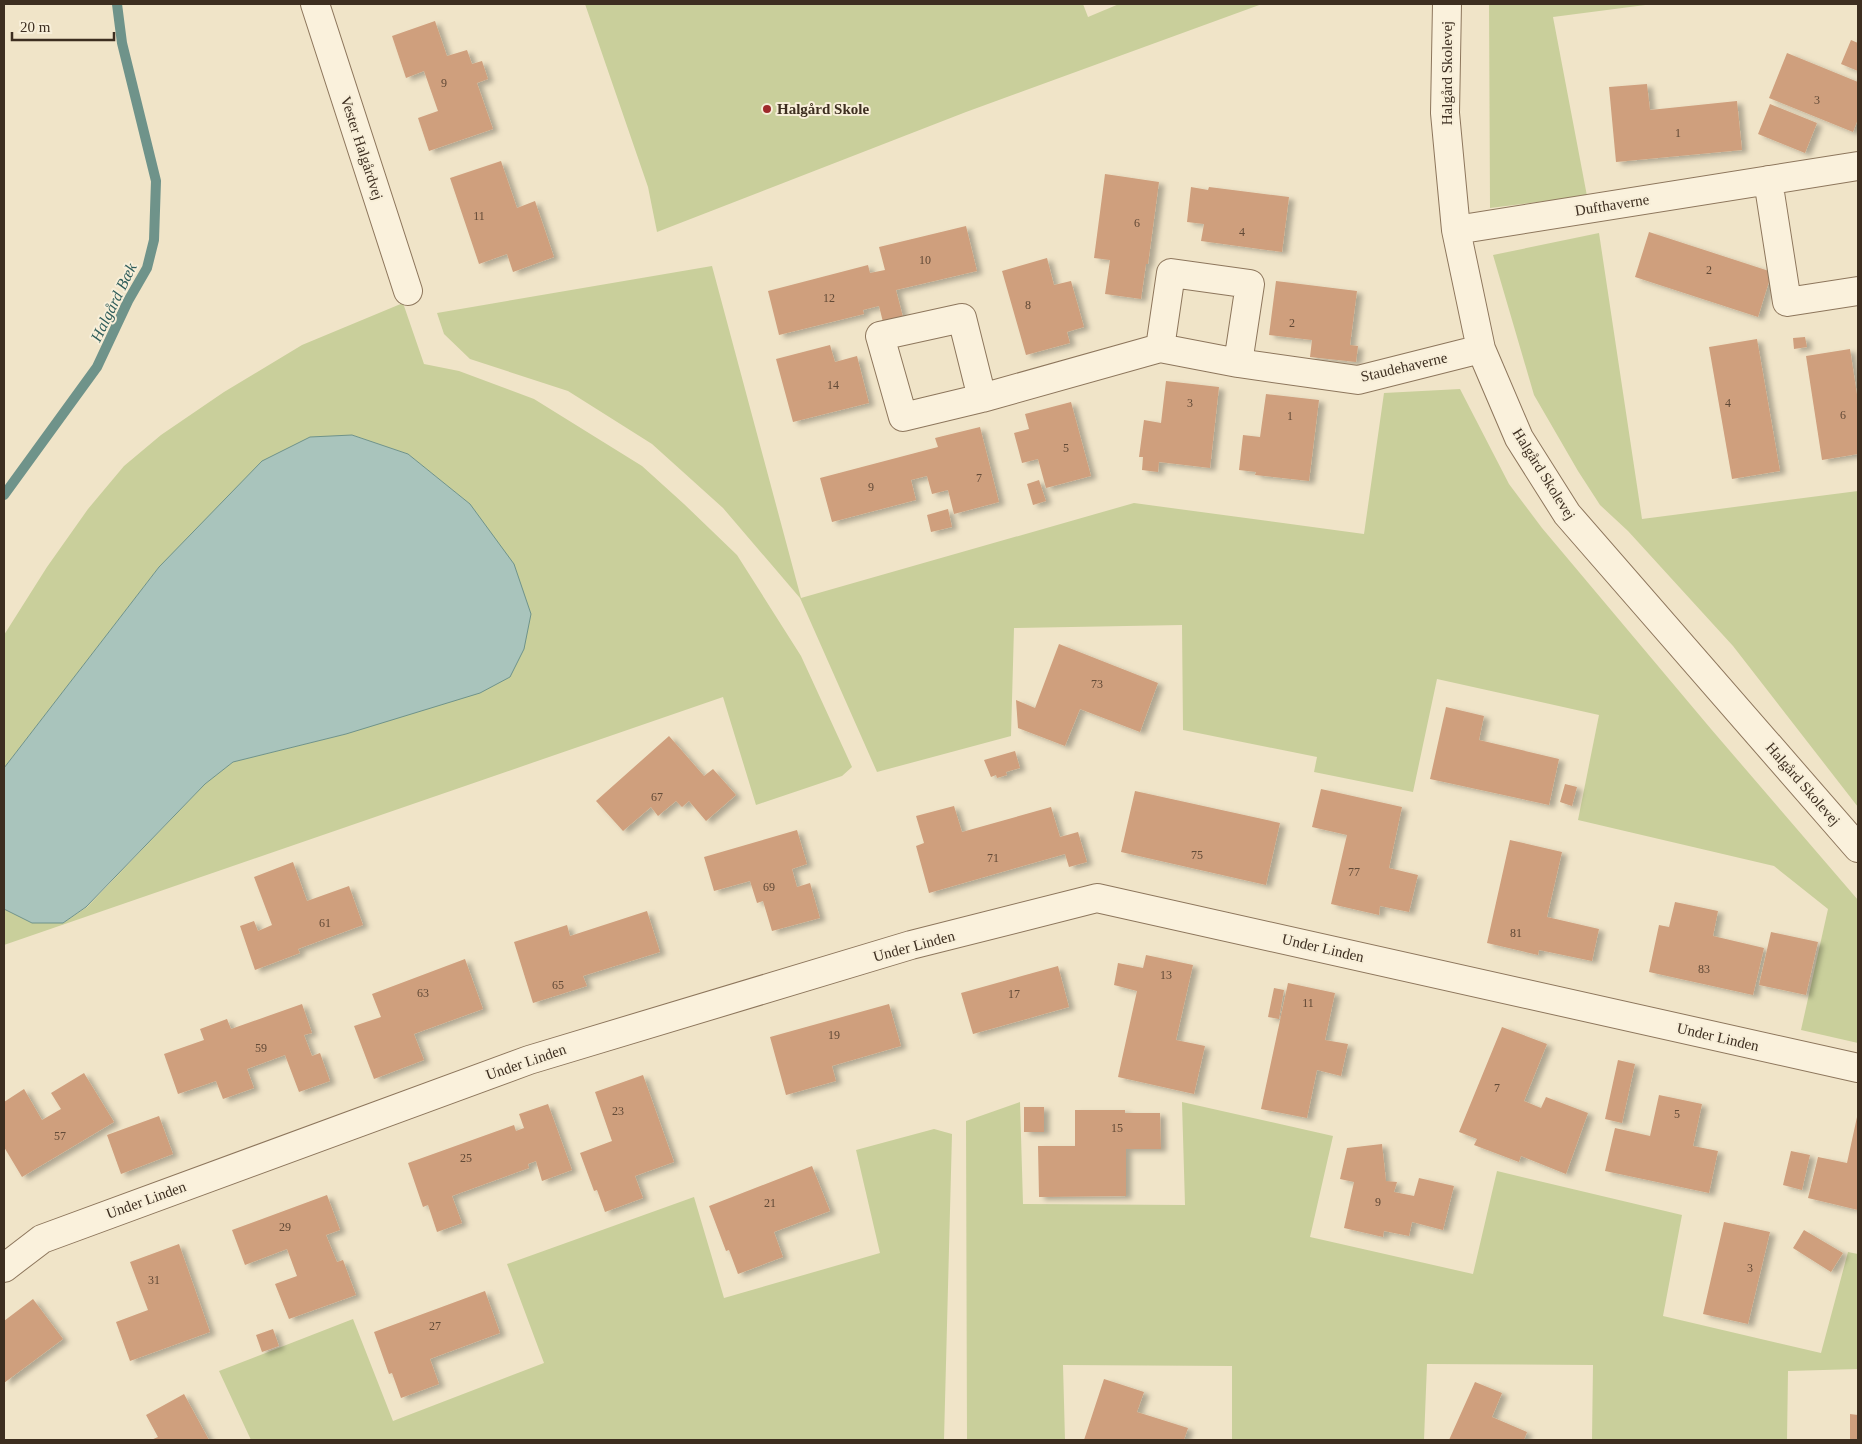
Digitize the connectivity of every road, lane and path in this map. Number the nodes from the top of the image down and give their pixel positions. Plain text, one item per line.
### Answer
1 (315, 4) edge
2 (1447, 4) edge
3 (1858, 166) edge
4 (1768, 180) junction
5 (1456, 230) junction
6 (408, 291) dead end
7 (1858, 291) edge
8 (1160, 348) junction
9 (1481, 350) junction
10 (1238, 363) junction
11 (982, 398) dead end
12 (1858, 848) edge
13 (1858, 1068) edge
14 (4, 1268) edge

1 - 6 street, Vester Halgårdvej
2 - 5 street, Halgård Skolevej
3 - 4 street, Dufthaverne
4 - 5 street, Dufthaverne
4 - 7 street
5 - 9 street, Halgård Skolevej
8 - 10 street, Staudehaverne
8 - 10 street
8 - 11 street, Staudehaverne
9 - 10 street, Staudehaverne
9 - 12 street, Halgård Skolevej
13 - 14 street, Under Linden

